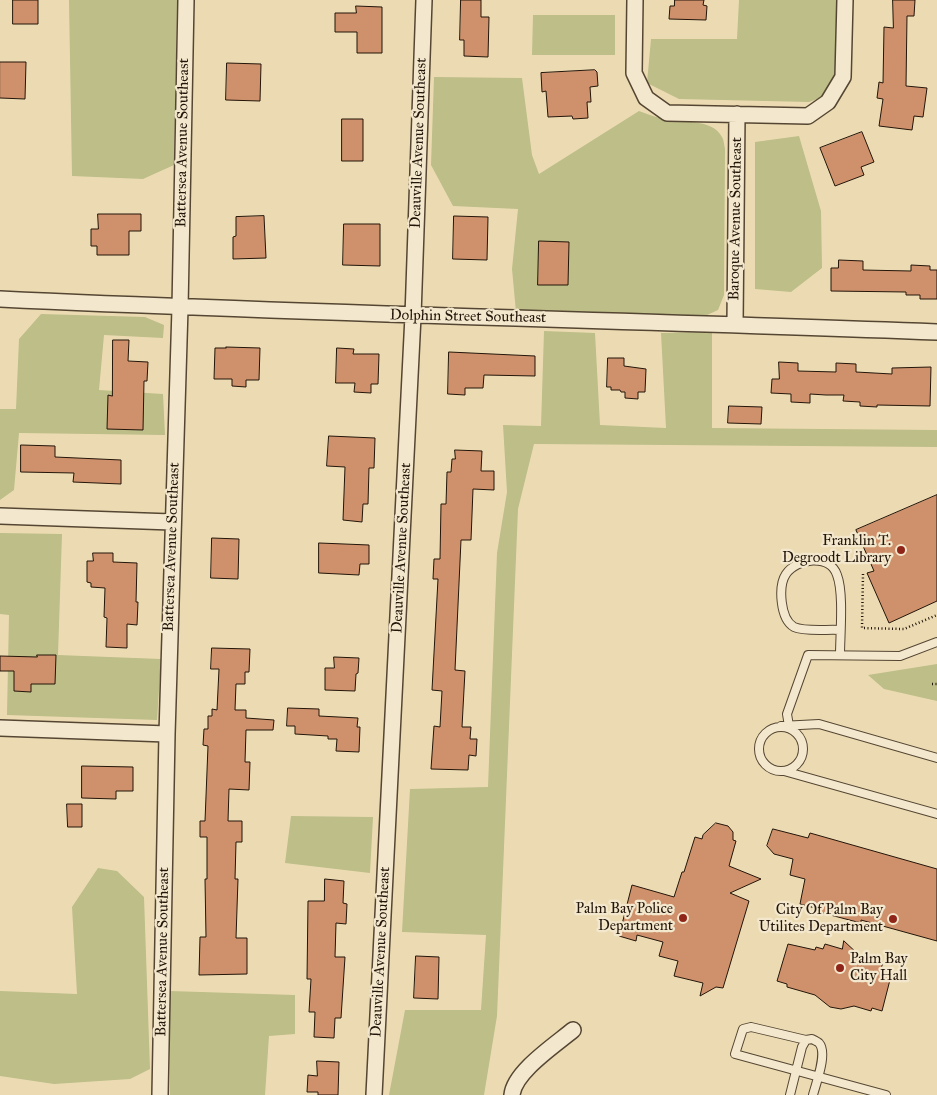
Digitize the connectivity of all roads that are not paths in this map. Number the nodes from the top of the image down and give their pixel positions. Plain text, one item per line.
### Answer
1 (186, 0) edge
2 (424, 0) edge
3 (635, 0) edge
4 (844, 0) edge
5 (737, 114) junction
6 (0, 300) edge
7 (180, 308) junction
8 (414, 316) junction
9 (735, 324) junction
10 (937, 332) edge
11 (0, 516) edge
12 (172, 522) junction
13 (840, 630) junction
14 (937, 642) edge
15 (840, 655) junction
16 (785, 726) junction
17 (0, 728) edge
18 (167, 734) junction
19 (937, 758) edge
20 (784, 771) junction
21 (937, 814) edge
22 (572, 1030) dead end
23 (806, 1040) junction
24 (796, 1072) junction
25 (817, 1078) junction
26 (160, 1095) edge
27 (374, 1095) edge
28 (512, 1095) edge
29 (790, 1095) edge
30 (813, 1095) edge
31 (886, 1095) edge

1 - 7 street, Battersea Avenue Southeast
2 - 8 street, Deauville Avenue Southeast
3 - 5 street
4 - 5 street
5 - 9 street, Baroque Avenue Southeast
6 - 7 street, Dolphin Street Southeast
7 - 8 street, Dolphin Street Southeast
7 - 12 street, Battersea Avenue Southeast
8 - 9 street, Dolphin Street Southeast
8 - 27 street, Deauville Avenue Southeast
9 - 10 street, Dolphin Street Southeast
11 - 12 street
12 - 18 street, Battersea Avenue Southeast
13 - 13 lane
13 - 15 lane
14 - 15 lane
15 - 16 lane
16 - 19 lane
16 - 20 lane
16 - 20 lane
17 - 18 street
18 - 26 street, Battersea Avenue Southeast
20 - 21 lane
22 - 28 street
23 - 24 lane
23 - 24 lane
23 - 25 lane
24 - 25 lane
24 - 29 lane
25 - 30 lane
25 - 31 lane

